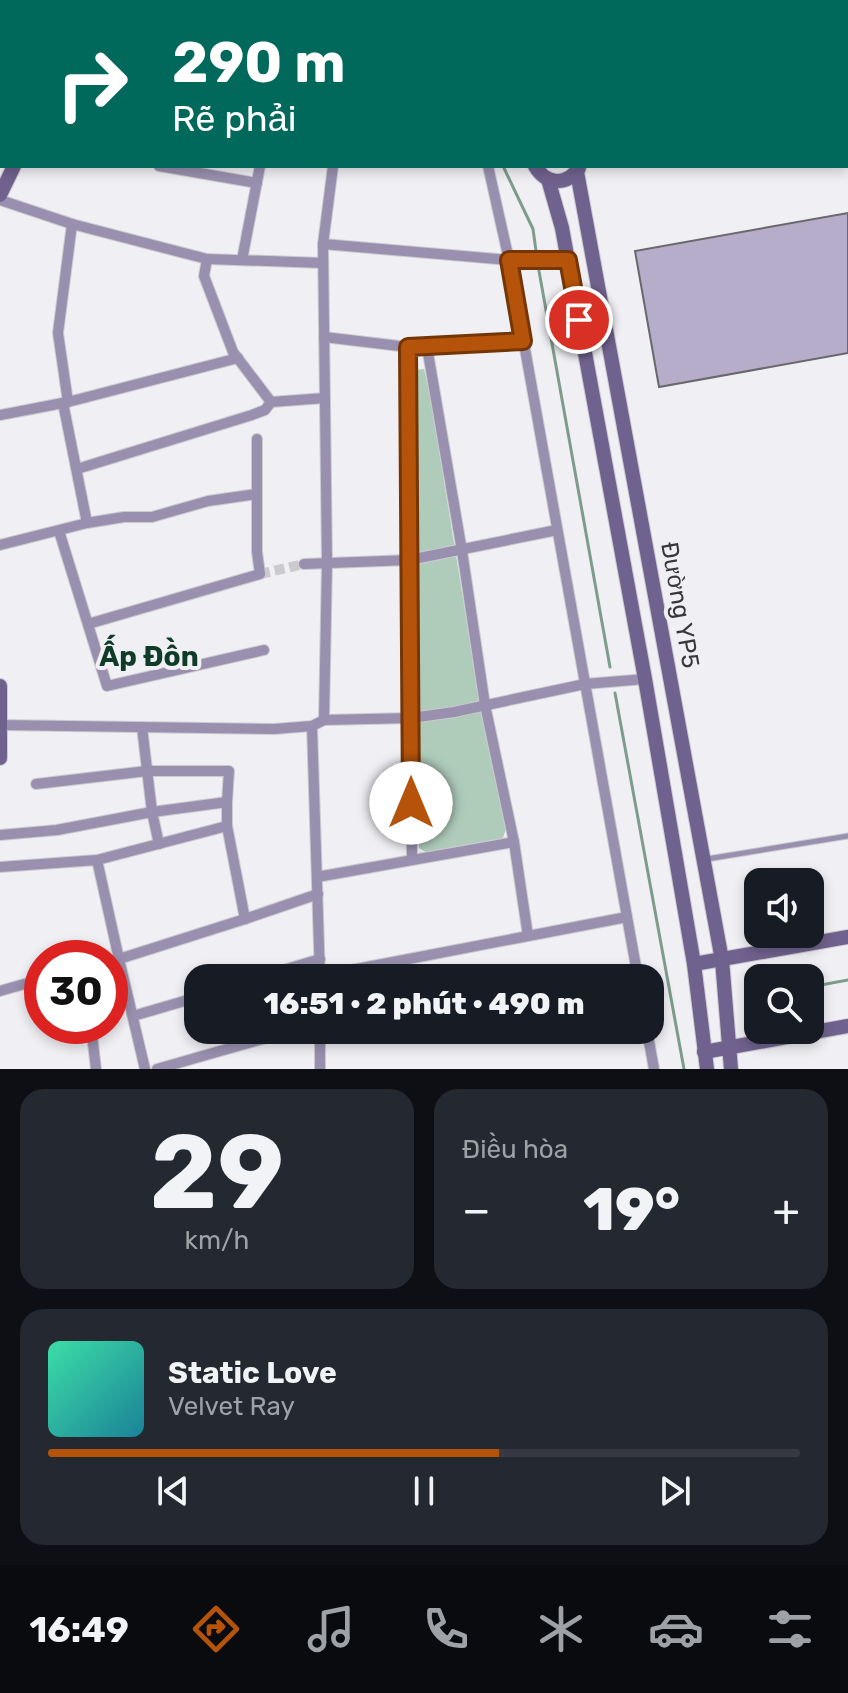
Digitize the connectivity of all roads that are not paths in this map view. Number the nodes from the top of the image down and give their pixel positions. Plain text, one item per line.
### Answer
1 (13, 168) edge
2 (171, 168) edge
3 (260, 168) edge
4 (333, 168) edge
5 (488, 168) edge
6 (537, 168) edge
7 (579, 169) edge
8 (548, 179) junction
9 (257, 183) junction
10 (0, 197) edge
11 (72, 224) junction
12 (323, 244) junction
13 (207, 259) junction
14 (242, 260) junction
15 (509, 260) junction
16 (568, 260) junction
17 (323, 263) junction
18 (324, 337) junction
19 (523, 341) junction
20 (408, 347) junction
21 (427, 347) junction
22 (238, 358) junction
23 (325, 398) junction
24 (66, 402) junction
25 (271, 402) junction
26 (0, 415) edge
27 (257, 439) dead end
28 (77, 469) junction
29 (257, 494) junction
30 (87, 523) junction
31 (557, 530) junction
32 (59, 531) junction
33 (0, 545) edge
34 (462, 551) junction
35 (409, 560) junction
36 (327, 562) junction
37 (304, 564) tunnel mouth
38 (88, 624) junction
39 (264, 650) dead end
40 (670, 675) junction
41 (645, 679) junction
42 (585, 684) junction
43 (0, 686) edge
44 (485, 705) junction
45 (411, 718) junction
46 (324, 720) junction
47 (1, 725) edge
48 (312, 726) junction
49 (142, 727) junction
50 (0, 758) edge
51 (147, 771) junction
52 (36, 784) dead end
53 (227, 802) junction
54 (152, 812) junction
55 (227, 826) junction
56 (0, 835) edge
57 (848, 836) edge
58 (514, 842) junction
59 (159, 844) junction
60 (412, 859) junction
61 (703, 859) junction
62 (97, 860) junction
63 (0, 867) edge
64 (317, 877) junction
65 (318, 894) junction
66 (627, 917) junction
67 (245, 919) junction
68 (528, 936) junction
69 (848, 937) edge
70 (111, 940) edge
71 (128, 956) edge
72 (320, 959) junction
73 (722, 960) junction
74 (303, 964) edge
75 (320, 964) edge
76 (386, 964) edge
77 (635, 964) edge
78 (694, 964) junction
79 (24, 984) edge
80 (0, 991) edge
81 (128, 1000) edge
82 (184, 1001) edge
83 (133, 1016) junction
84 (848, 1026) edge
85 (93, 1044) edge
86 (245, 1044) edge
87 (320, 1044) edge
88 (650, 1044) edge
89 (729, 1047) junction
90 (704, 1052) junction
91 (96, 1069) edge
92 (145, 1069) edge
93 (157, 1069) edge
94 (320, 1069) edge
95 (654, 1069) edge
96 (707, 1069) edge
97 (731, 1069) edge

1 - 10 main road
2 - 9 street
3 - 9 street
4 - 12 street
5 - 15 street
6 - 8 main road
7 - 8 main road
7 - 40 main road, Đường YP5
8 - 16 main road, Đường YP5
9 - 14 street
10 - 11 street
11 - 13 street
11 - 24 street
12 - 15 street
12 - 17 street
13 - 14 street
13 - 22 street
14 - 17 street
15 - 16 street
15 - 19 street
16 - 41 main road, Đường YP5
17 - 18 street
18 - 20 street
18 - 23 street
19 - 21 street
19 - 31 street
20 - 21 street
20 - 35 street
21 - 34 street
22 - 24 street
22 - 25 street
23 - 25 street
23 - 36 street
24 - 26 street
24 - 28 street
25 - 28 street
27 - 29 street
28 - 30 street
29 - 30 street
29 - 38 street
30 - 32 street
31 - 34 street
31 - 42 street
32 - 33 street
32 - 38 street
34 - 35 street
34 - 44 street
35 - 36 street
35 - 45 street
36 - 37 street
36 - 46 street
38 - 39 street
40 - 41 main road
40 - 61 main road, Đường YP5
41 - 42 street
41 - 78 main road, Đường YP5
42 - 44 street
42 - 66 street
43 - 47 main road
44 - 45 street
44 - 58 street
45 - 46 street
45 - 60 street
46 - 48 street
47 - 49 street
47 - 50 main road
48 - 49 street
48 - 64 street
49 - 51 street
51 - 52 street
51 - 53 street
51 - 54 street
53 - 54 street
53 - 55 street
54 - 56 street
54 - 59 street
55 - 59 street
55 - 67 street
57 - 61 lane
58 - 60 street
58 - 68 street
59 - 62 street
60 - 64 street
61 - 73 main road, Đường YP5
62 - 63 street
62 - 70 street
64 - 65 street
65 - 67 street
65 - 72 street
66 - 68 street
66 - 77 street
67 - 71 street
68 - 76 street
69 - 73 main road
72 - 74 street
72 - 75 street
73 - 78 main road
73 - 89 main road, Đường YP5
78 - 90 main road, Đường YP5
79 - 80 street
81 - 83 street
82 - 83 street
83 - 92 street
84 - 89 main road
85 - 91 street
86 - 93 street
87 - 94 street
88 - 95 street
89 - 90 main road
89 - 97 main road, Đường YP5
90 - 96 main road, Đường YP5

